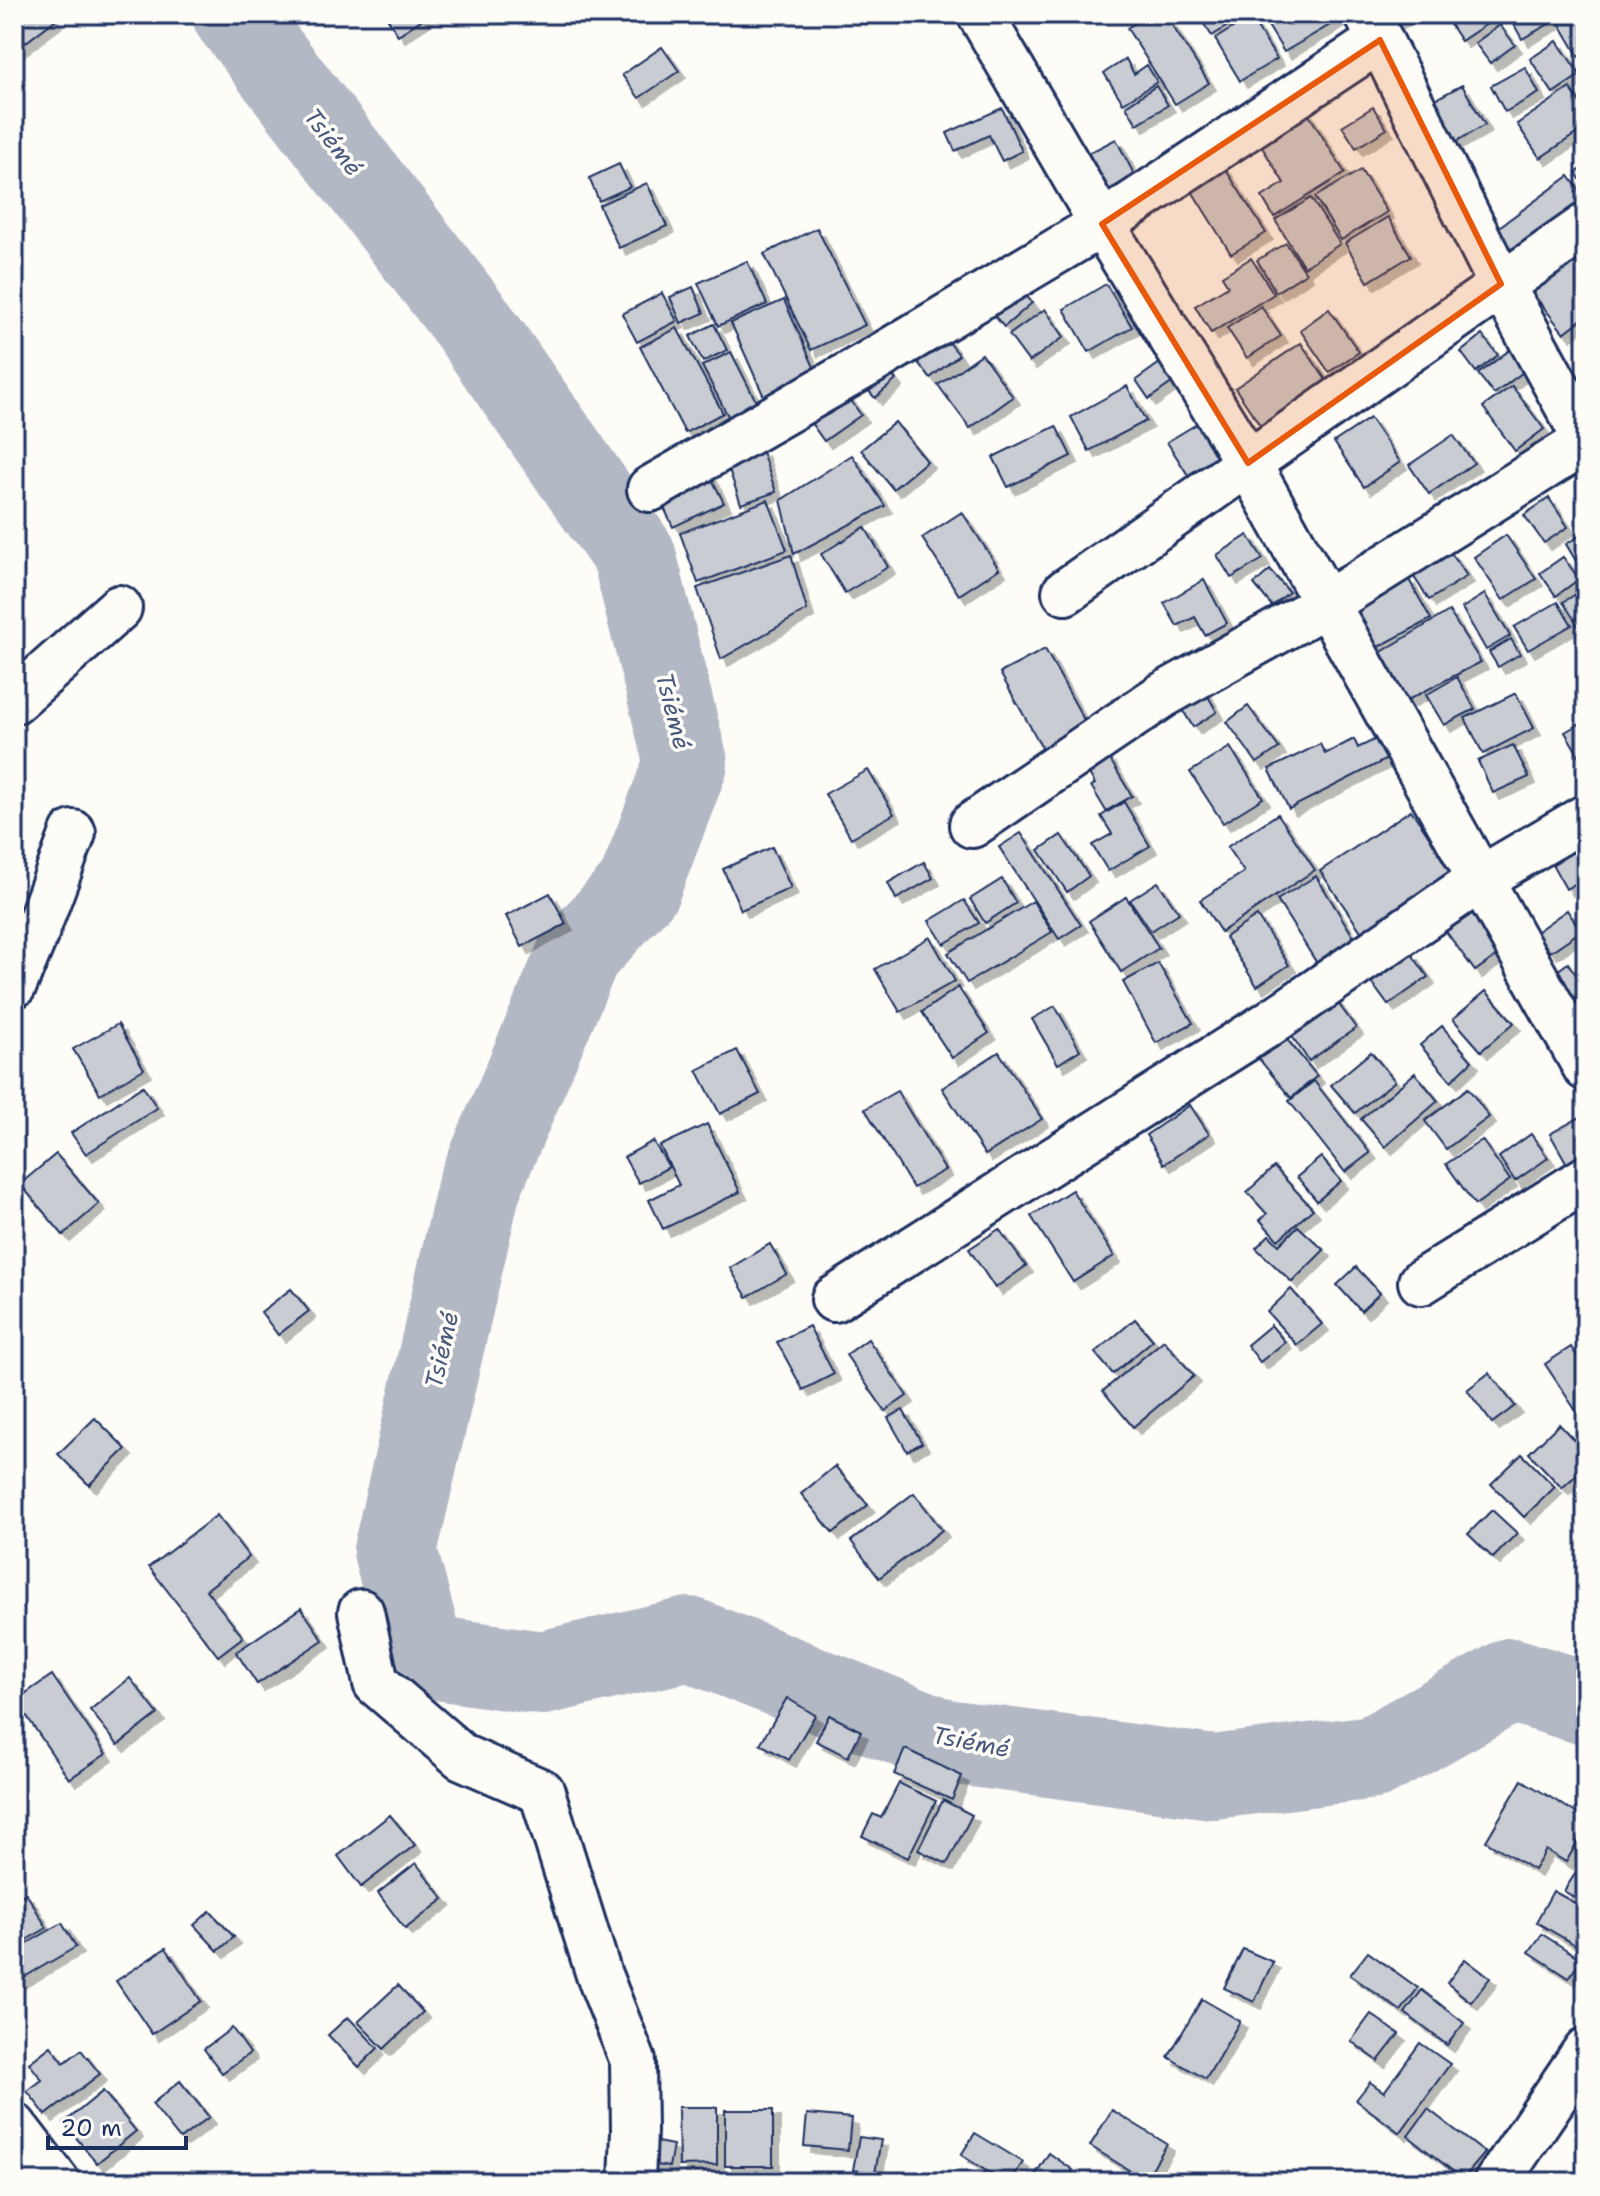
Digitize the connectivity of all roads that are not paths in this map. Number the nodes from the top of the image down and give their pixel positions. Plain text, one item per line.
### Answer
1 (980, 14) edge
2 (1373, 27) edge
3 (1102, 224) junction
4 (1586, 226) edge
5 (1501, 284) junction
6 (1586, 440) edge
7 (1248, 463) junction
8 (650, 489) dead end
9 (1065, 592) dead end
10 (1326, 604) junction
11 (119, 608) dead end
12 (14, 701) edge
13 (1586, 817) edge
14 (972, 825) dead end
15 (73, 833) dead end
16 (1482, 878) junction
17 (14, 985) edge
18 (1586, 1068) edge
19 (1586, 1179) edge
20 (1421, 1282) dead end
21 (834, 1299) dead end
22 (361, 1612) dead end
23 (1586, 2050) edge
24 (14, 2126) edge
25 (57, 2182) edge
26 (632, 2182) edge
27 (1497, 2182) edge

1 - 3 street
2 - 3 street
2 - 5 street
3 - 7 street
3 - 8 street
4 - 5 street
5 - 6 street
5 - 7 street
6 - 10 street
7 - 9 street
7 - 10 street
10 - 14 street
10 - 16 street
11 - 12 street
13 - 16 street
15 - 17 street
16 - 18 street
16 - 21 street
19 - 20 street
22 - 26 street
23 - 27 street
24 - 25 street

